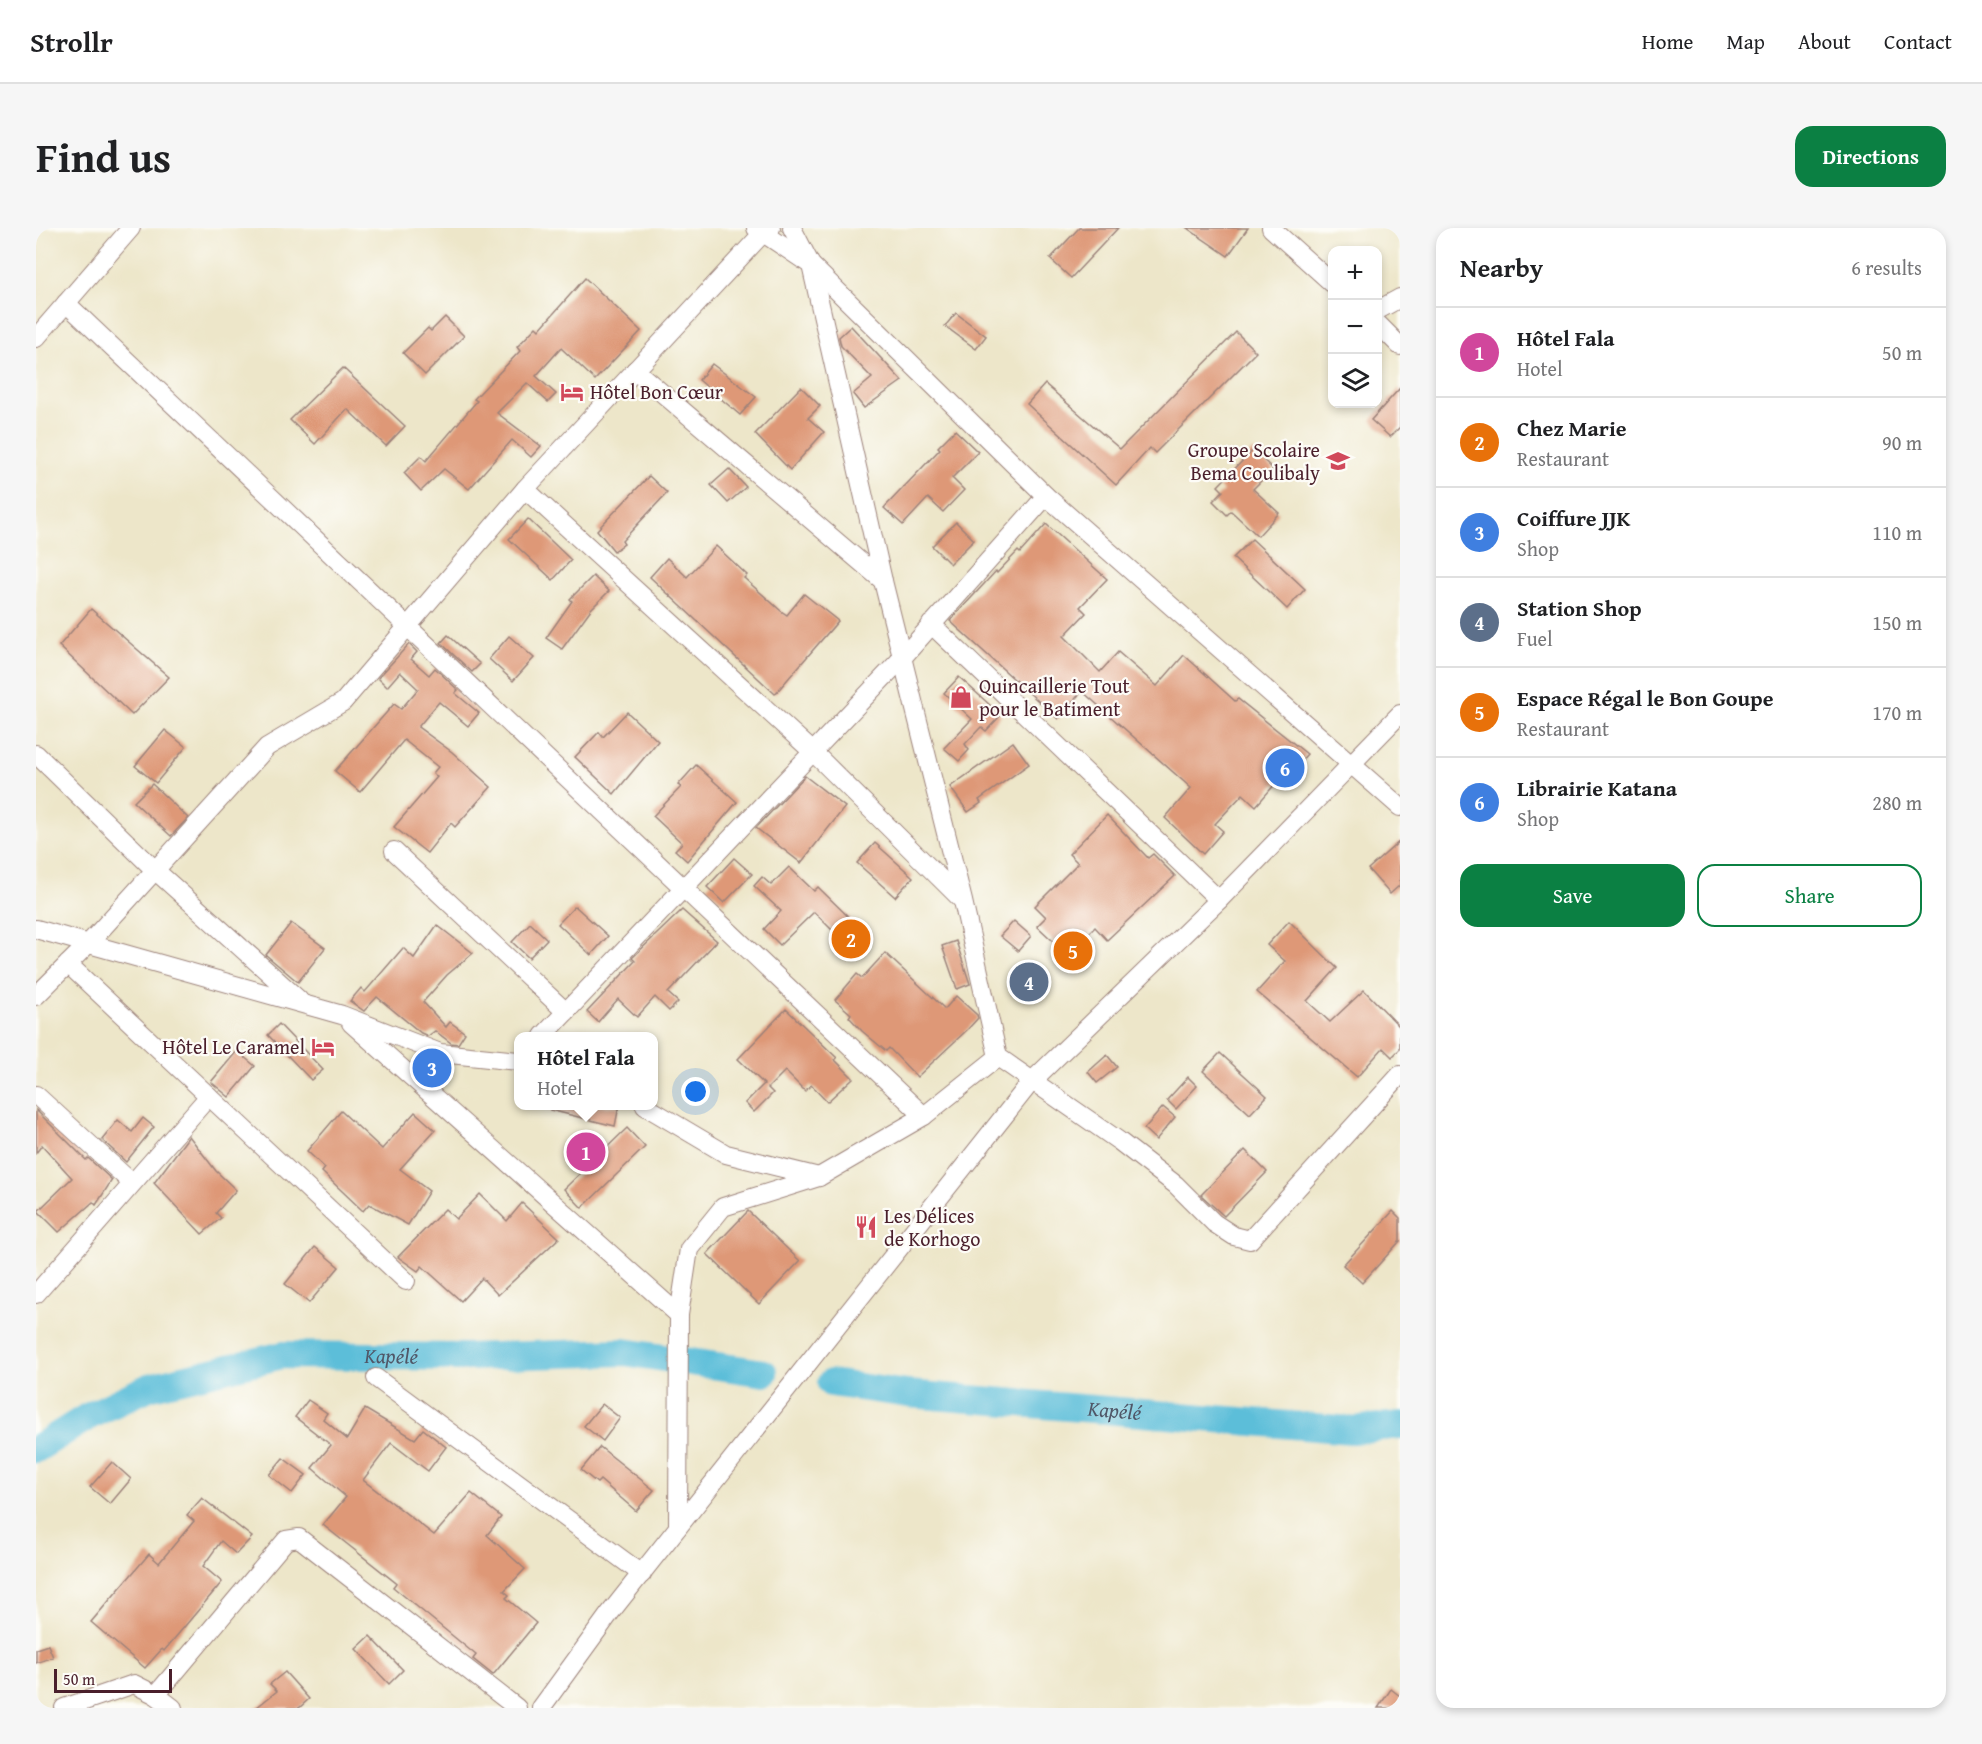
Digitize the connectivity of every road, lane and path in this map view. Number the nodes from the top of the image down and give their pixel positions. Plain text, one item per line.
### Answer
1 (131, 228) edge
2 (792, 228) edge
3 (1270, 228) edge
4 (763, 230) edge
5 (811, 265) junction
6 (1328, 280) edge
7 (1400, 298) edge
8 (66, 303) junction
9 (1382, 307) edge
10 (1382, 329) edge
11 (38, 331) edge
12 (1400, 346) edge
13 (635, 370) junction
14 (525, 489) junction
15 (1046, 496) junction
16 (883, 581) junction
17 (931, 624) junction
18 (406, 628) junction
19 (903, 657) junction
20 (1400, 714) edge
21 (812, 751) junction
22 (36, 754) edge
23 (1351, 764) junction
24 (1400, 807) edge
25 (394, 851) dead end
26 (156, 870) junction
27 (682, 888) junction
28 (1219, 900) junction
29 (963, 901) junction
30 (36, 929) edge
31 (89, 944) junction
32 (68, 964) junction
33 (36, 996) edge
34 (302, 1003) junction
35 (566, 1012) junction
36 (342, 1015) junction
37 (547, 1032) edge
38 (998, 1057) junction
39 (514, 1060) edge
40 (1400, 1075) edge
41 (1031, 1082) junction
42 (36, 1095) edge
43 (209, 1096) junction
44 (652, 1110) edge
45 (924, 1116) junction
46 (819, 1177) junction
47 (132, 1183) junction
48 (406, 1281) dead end
49 (36, 1294) edge
50 (679, 1315) junction
51 (376, 1378) dead end
52 (678, 1527) junction
53 (642, 1574) junction
54 (156, 1695) junction
55 (64, 1708) edge
56 (173, 1708) edge
57 (517, 1708) edge
58 (541, 1708) edge

1 - 8 street
2 - 5 street
3 - 6 street
4 - 5 street
4 - 13 street
5 - 15 street
5 - 16 street
7 - 9 street
8 - 11 street
8 - 18 street
10 - 12 street
13 - 14 street
13 - 16 street
14 - 18 street
14 - 21 street
15 - 17 street
15 - 23 street
16 - 19 street
17 - 19 street
17 - 28 street
18 - 26 street
18 - 27 street
19 - 21 street
19 - 29 street
20 - 23 street
21 - 27 street
21 - 29 street
22 - 26 street
23 - 24 street
23 - 28 street
25 - 35 street
26 - 31 street
26 - 34 street
27 - 35 street
27 - 45 street
28 - 41 street
29 - 38 street
30 - 31 street
31 - 32 street
31 - 34 street
32 - 33 street
32 - 43 street
34 - 36 street
35 - 37 street
36 - 39 street
36 - 50 street
38 - 41 street
38 - 45 street
40 - 41 street
41 - 52 street
42 - 47 street
43 - 47 street
43 - 48 street
44 - 46 street
45 - 46 street
46 - 50 street
47 - 49 street
50 - 52 street
51 - 53 street
52 - 53 street
53 - 58 street
54 - 55 street
54 - 56 street
54 - 57 street

